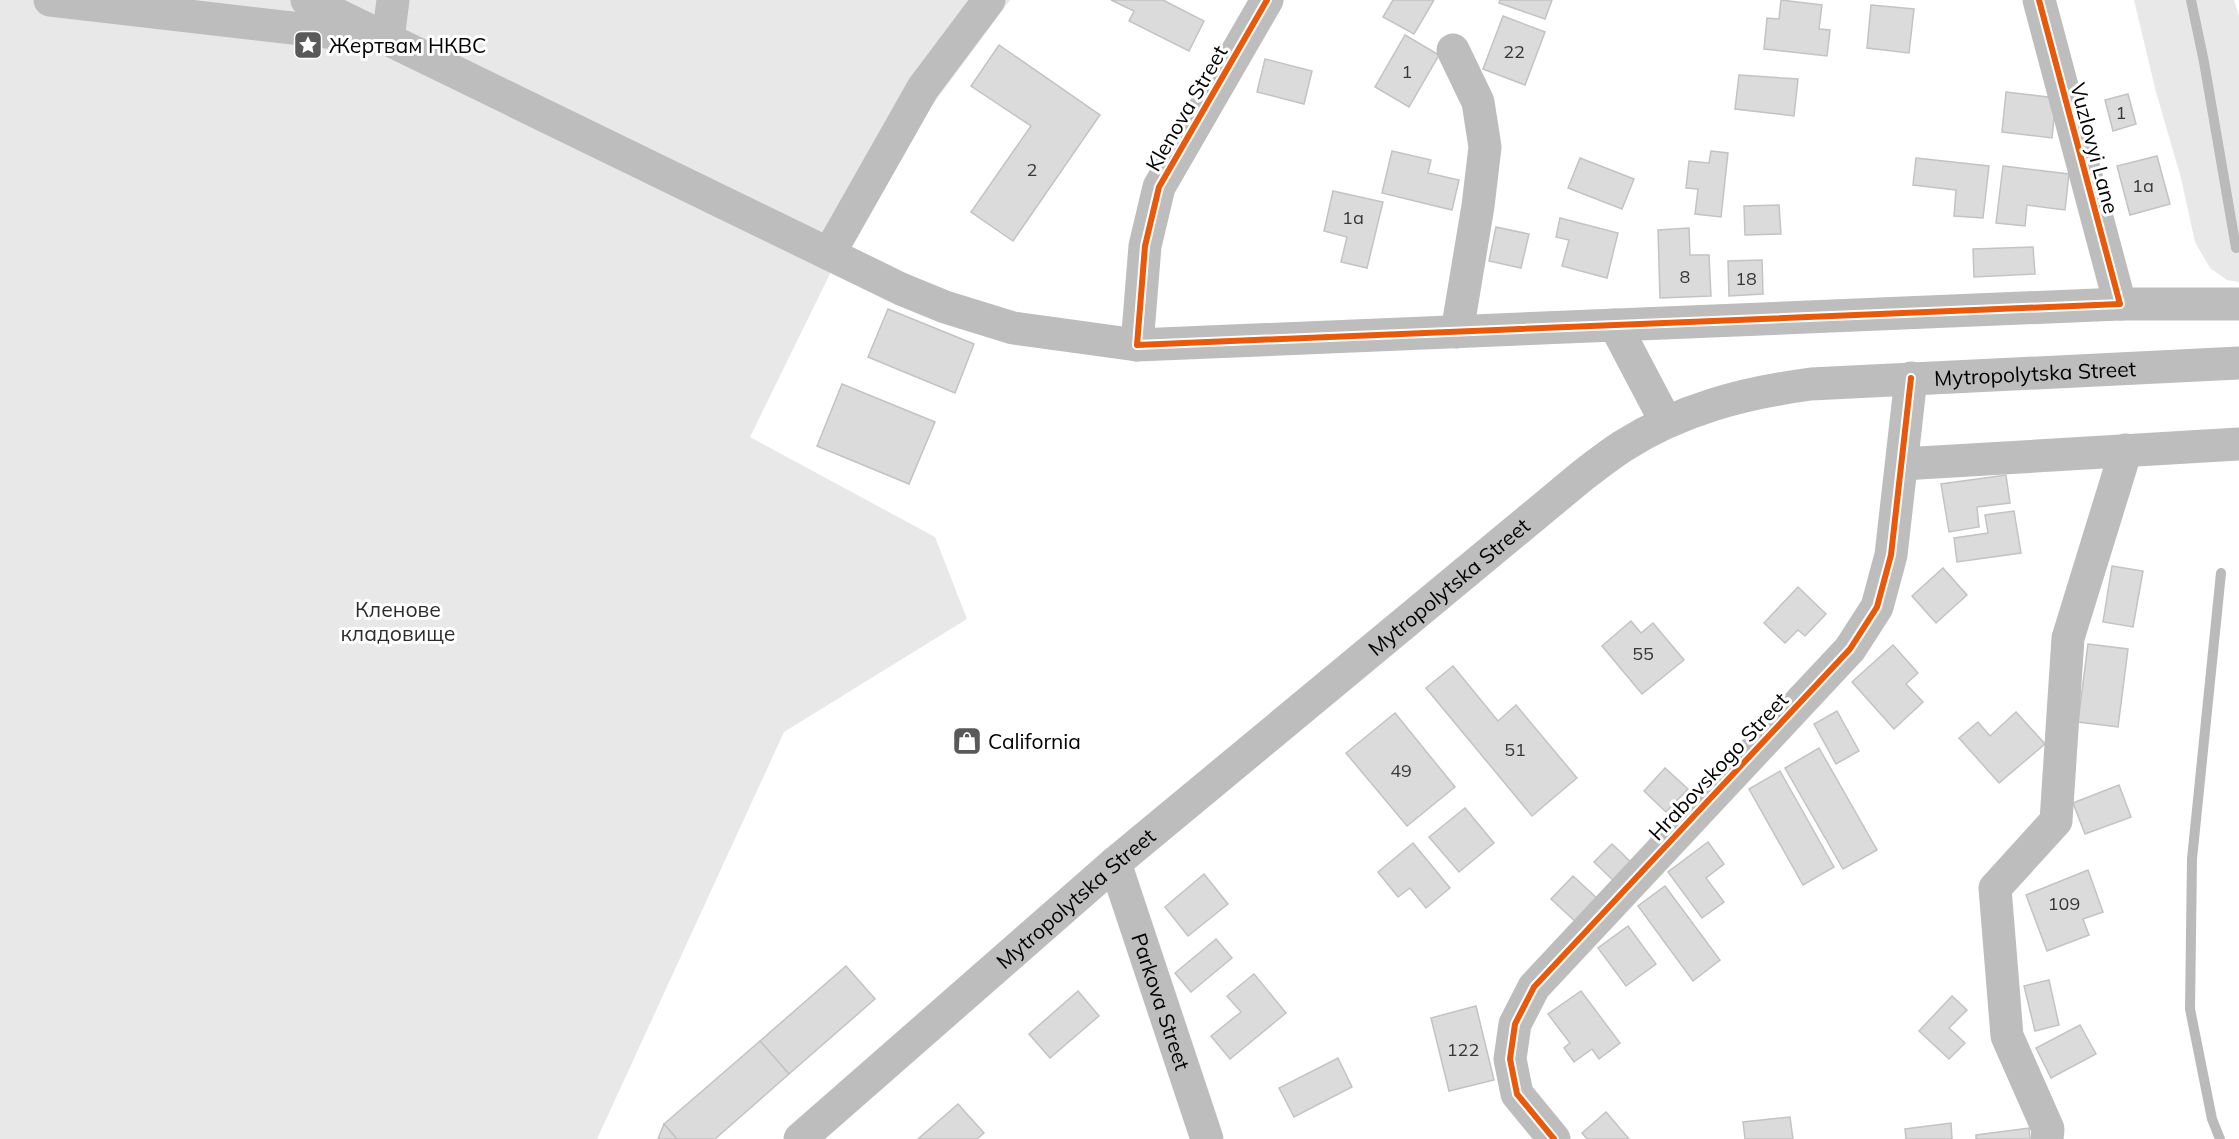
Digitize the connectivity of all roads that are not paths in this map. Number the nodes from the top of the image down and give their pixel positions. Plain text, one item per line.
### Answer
1 (50, 0) edge
2 (307, 0) edge
3 (393, 0) edge
4 (988, 0) edge
5 (1267, 0) edge
6 (2038, 0) edge
7 (388, 39) junction
8 (1453, 50) dead end
9 (829, 254) junction
10 (2120, 304) junction
11 (2239, 304) edge
12 (1616, 325) junction
13 (1456, 332) junction
14 (1137, 345) junction
15 (2239, 363) edge
16 (1911, 378) junction
17 (1666, 422) junction
18 (2239, 444) edge
19 (2126, 450) junction
20 (1902, 464) junction
21 (1115, 863) junction
22 (800, 1139) edge
23 (1207, 1139) edge
24 (1554, 1139) edge
25 (2047, 1139) edge

1 - 7 street
2 - 7 street
3 - 7 street
4 - 9 street
5 - 14 street, Klenova Street
6 - 10 street, Vuzlovyi Lane
7 - 9 street
8 - 13 street
9 - 14 street
10 - 11 street
10 - 12 street
12 - 13 street
12 - 17 street
13 - 14 street
15 - 16 street, Mytropolytska Street
16 - 17 street, Mytropolytska Street
16 - 20 street, Hrabovskogo Street
17 - 21 street, Mytropolytska Street
18 - 19 street
19 - 20 street
19 - 25 street
20 - 24 street, Hrabovskogo Street
21 - 22 street, Mytropolytska Street
21 - 23 street, Parkova Street

